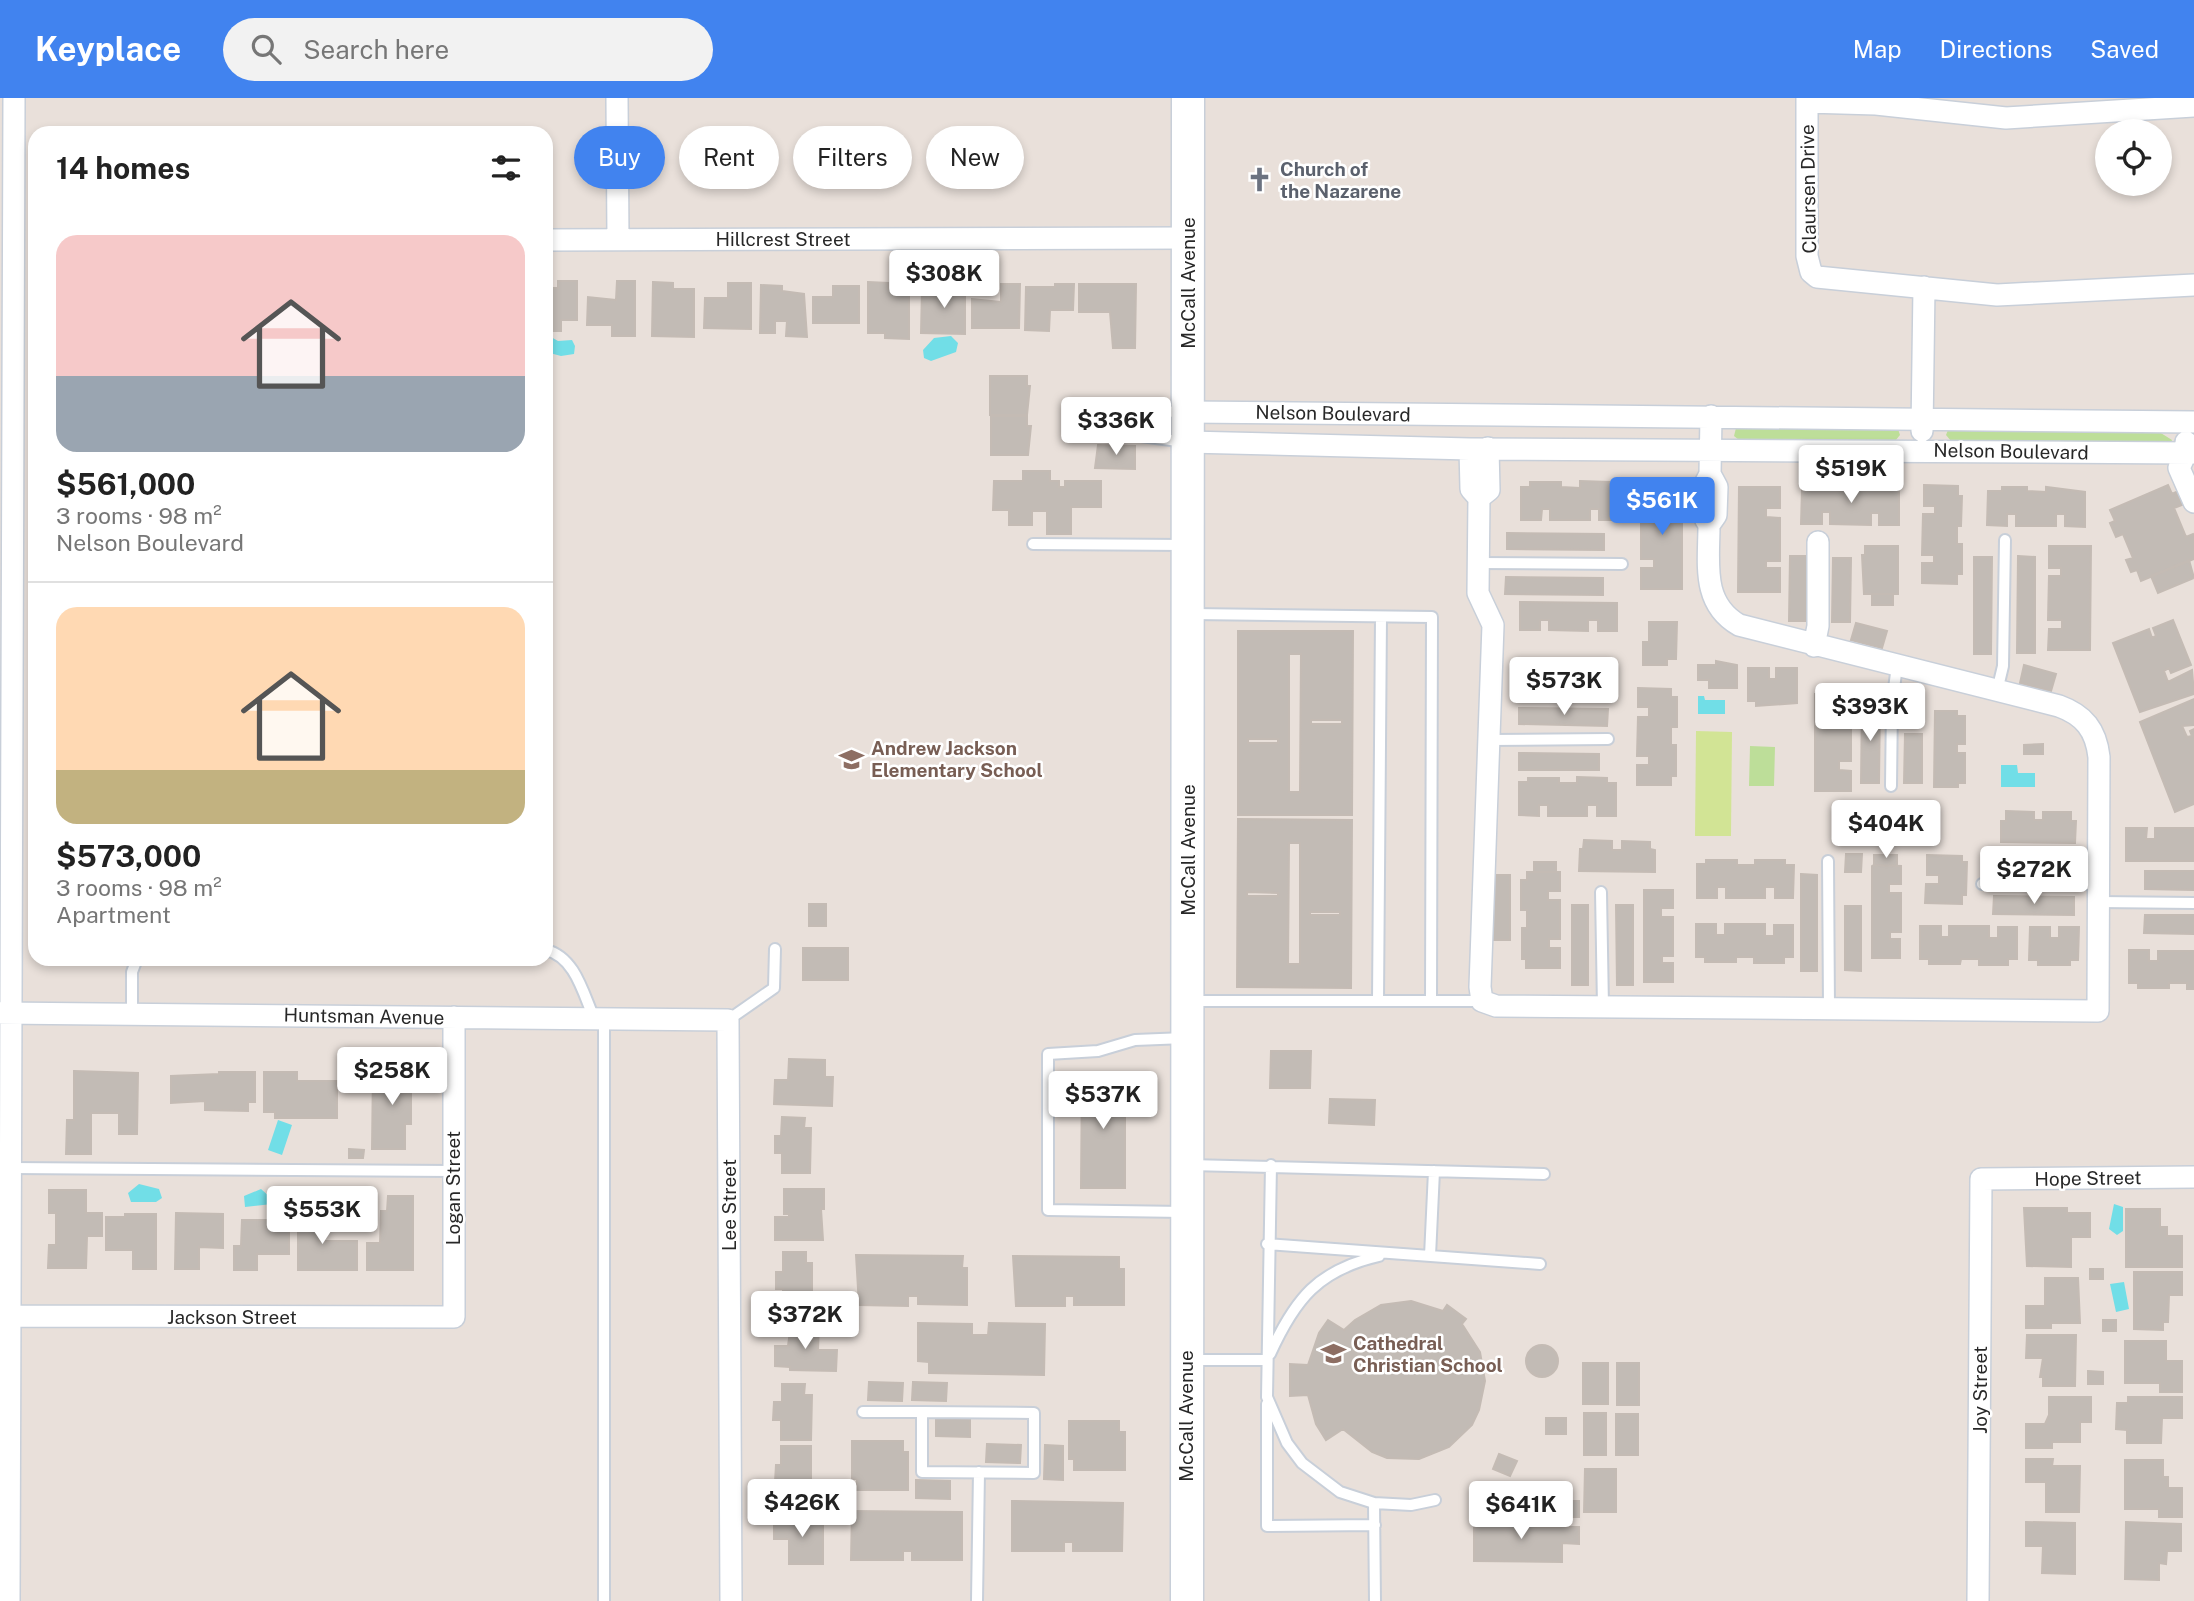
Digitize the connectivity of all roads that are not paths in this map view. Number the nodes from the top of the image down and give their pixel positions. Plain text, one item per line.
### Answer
1 (14, 98) edge
2 (617, 98) edge
3 (1188, 98) edge
4 (1807, 100) edge
5 (2194, 106) edge
6 (1188, 238) junction
7 (618, 239) junction
8 (553, 240) edge
9 (25, 245) edge
10 (2194, 285) edge
11 (1924, 287) junction
12 (1478, 415) junction
13 (1711, 416) junction
14 (1922, 419) junction
15 (2190, 422) edge
16 (1188, 427) junction
17 (1478, 448) junction
18 (1710, 449) junction
19 (1922, 450) junction
20 (2191, 457) edge
21 (2194, 502) edge
22 (2005, 540) dead end
23 (1818, 542) dead end
24 (1033, 544) dead end
25 (1188, 545) junction
26 (1478, 563) junction
27 (1622, 564) dead end
28 (6, 590) edge
29 (1187, 614) junction
30 (1381, 617) junction
31 (1814, 646) junction
32 (1897, 666) junction
33 (1997, 691) junction
34 (1608, 739) dead end
35 (1489, 740) junction
36 (1891, 786) dead end
37 (1828, 861) dead end
38 (1982, 884) dead end
39 (1601, 892) dead end
40 (2099, 893) junction
41 (2194, 903) edge
42 (775, 949) dead end
43 (553, 953) edge
44 (134, 966) edge
45 (1188, 1001) junction
46 (1378, 1001) junction
47 (1431, 1001) junction
48 (1482, 1001) junction
49 (1603, 1007) junction
50 (1829, 1009) junction
51 (7, 1013) edge
52 (132, 1013) junction
53 (454, 1017) junction
54 (599, 1017) junction
55 (728, 1020) junction
56 (1187, 1038) junction
57 (1186, 1166) junction
58 (1271, 1166) junction
59 (11, 1168) junction
60 (453, 1171) junction
61 (1434, 1171) junction
62 (1544, 1174) dead end
63 (2194, 1177) edge
64 (1982, 1179) joint
65 (1186, 1212) junction
66 (1267, 1244) junction
67 (5, 1245) edge
68 (1405, 1254) junction
69 (1430, 1256) junction
70 (1540, 1264) dead end
71 (10, 1316) junction
72 (454, 1317) joint
73 (1185, 1360) junction
74 (1267, 1360) junction
75 (1267, 1397) junction
76 (863, 1412) dead end
77 (922, 1412) junction
78 (979, 1472) junction
79 (1435, 1500) dead end
80 (1374, 1503) junction
81 (5, 1523) edge
82 (1374, 1525) junction
83 (9, 1601) edge
84 (604, 1601) edge
85 (731, 1601) edge
86 (977, 1601) edge
87 (1187, 1601) edge
88 (1375, 1601) edge
89 (1978, 1601) edge

1 - 9 street
2 - 7 street
3 - 6 main road, McCall Avenue
4 - 5 street
4 - 11 street, Claursen Drive
6 - 7 street, Hillcrest Street
6 - 16 main road, McCall Avenue
7 - 8 street, Hillcrest Street
9 - 28 street
10 - 11 street
11 - 14 street
12 - 13 street, Nelson Boulevard
12 - 16 street, Nelson Boulevard
12 - 17 street
13 - 14 street, Nelson Boulevard
13 - 18 street
14 - 15 street, Nelson Boulevard
14 - 19 street
15 - 20 street, Nelson Boulevard
16 - 16 lane
16 - 17 street, Nelson Boulevard
16 - 25 main road, McCall Avenue
17 - 18 street, Nelson Boulevard
17 - 26 street
18 - 19 street, Nelson Boulevard
18 - 31 street
19 - 20 street, Nelson Boulevard
20 - 21 street
22 - 33 lane
23 - 31 street
24 - 25 lane
25 - 29 main road, McCall Avenue
26 - 27 lane
26 - 35 street
28 - 51 street
29 - 30 lane
29 - 45 main road, McCall Avenue
30 - 46 lane
30 - 47 lane
31 - 32 street
32 - 33 street
32 - 36 lane
33 - 40 street
34 - 35 lane
35 - 48 street
37 - 50 lane
38 - 40 lane
39 - 49 lane
40 - 41 lane
40 - 50 street
42 - 55 lane
43 - 54 lane
44 - 52 lane
45 - 46 lane
45 - 56 main road, McCall Avenue
46 - 47 lane
47 - 48 lane
48 - 49 street
49 - 50 street
51 - 52 street, Huntsman Avenue
51 - 59 street
52 - 53 street, Huntsman Avenue
53 - 54 street, Huntsman Avenue
53 - 60 street, Logan Street
54 - 55 street, Huntsman Avenue
54 - 84 lane
55 - 85 street, Lee Street
56 - 57 main road, McCall Avenue
56 - 65 lane
57 - 58 lane
57 - 65 main road, McCall Avenue
58 - 61 lane
58 - 66 lane
59 - 60 lane
59 - 67 street
60 - 72 street, Logan Street
61 - 62 lane
61 - 69 lane
63 - 64 street, Hope Street
64 - 89 street, Joy Street
65 - 73 main road, McCall Avenue
66 - 68 lane
66 - 74 lane
67 - 71 street
68 - 69 lane
68 - 74 lane
69 - 70 lane
71 - 72 street, Jackson Street
71 - 81 street
73 - 74 lane
73 - 87 main road, McCall Avenue
74 - 75 lane
75 - 80 lane
75 - 82 lane
76 - 77 lane
77 - 78 lane
77 - 78 lane
78 - 86 lane
79 - 80 lane
80 - 82 lane
81 - 83 street
82 - 88 lane

